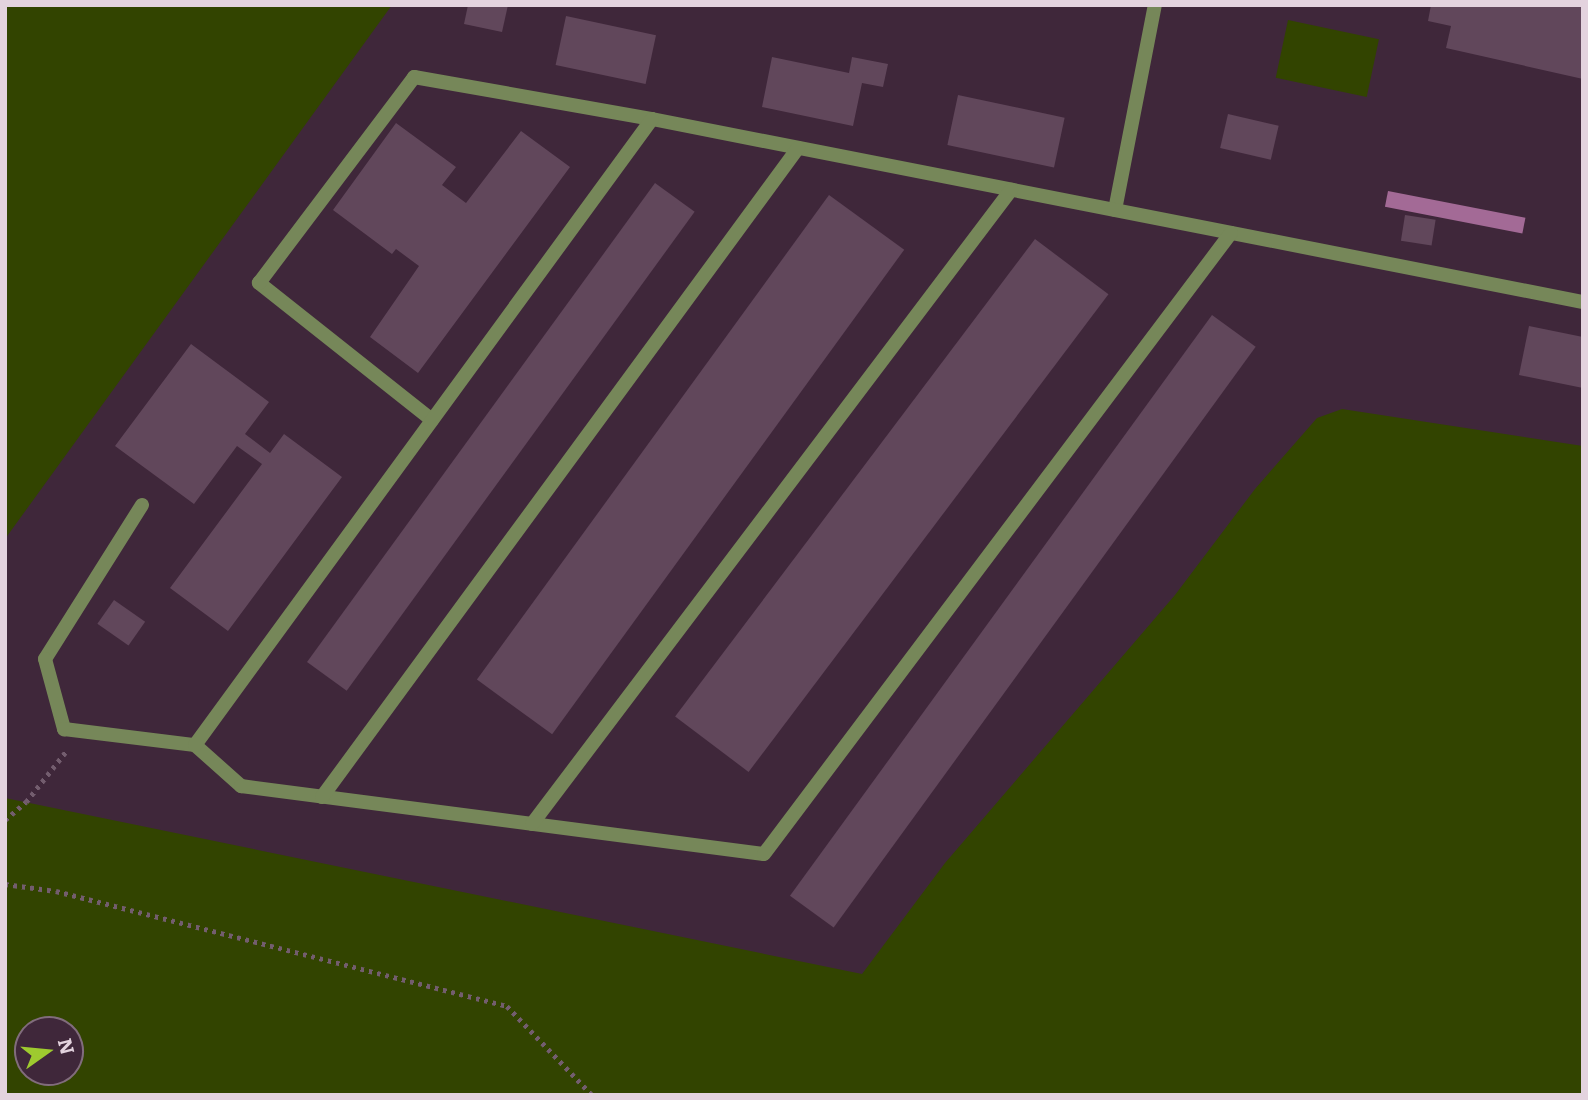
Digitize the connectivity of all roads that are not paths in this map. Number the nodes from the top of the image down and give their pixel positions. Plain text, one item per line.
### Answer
1 (1155, 5) edge
2 (652, 119) junction
3 (799, 148) junction
4 (1011, 190) junction
5 (1115, 210) junction
6 (1231, 233) junction
7 (1583, 302) edge
8 (432, 420) junction
9 (142, 505) dead end
10 (195, 745) junction
11 (322, 797) junction
12 (532, 824) junction

1 - 5 lane
2 - 3 lane
2 - 8 lane
2 - 8 lane
3 - 4 lane
3 - 11 lane
4 - 5 lane
4 - 12 lane
5 - 6 lane
6 - 7 lane
6 - 12 lane
8 - 10 lane
9 - 10 lane
10 - 11 lane
11 - 12 lane

